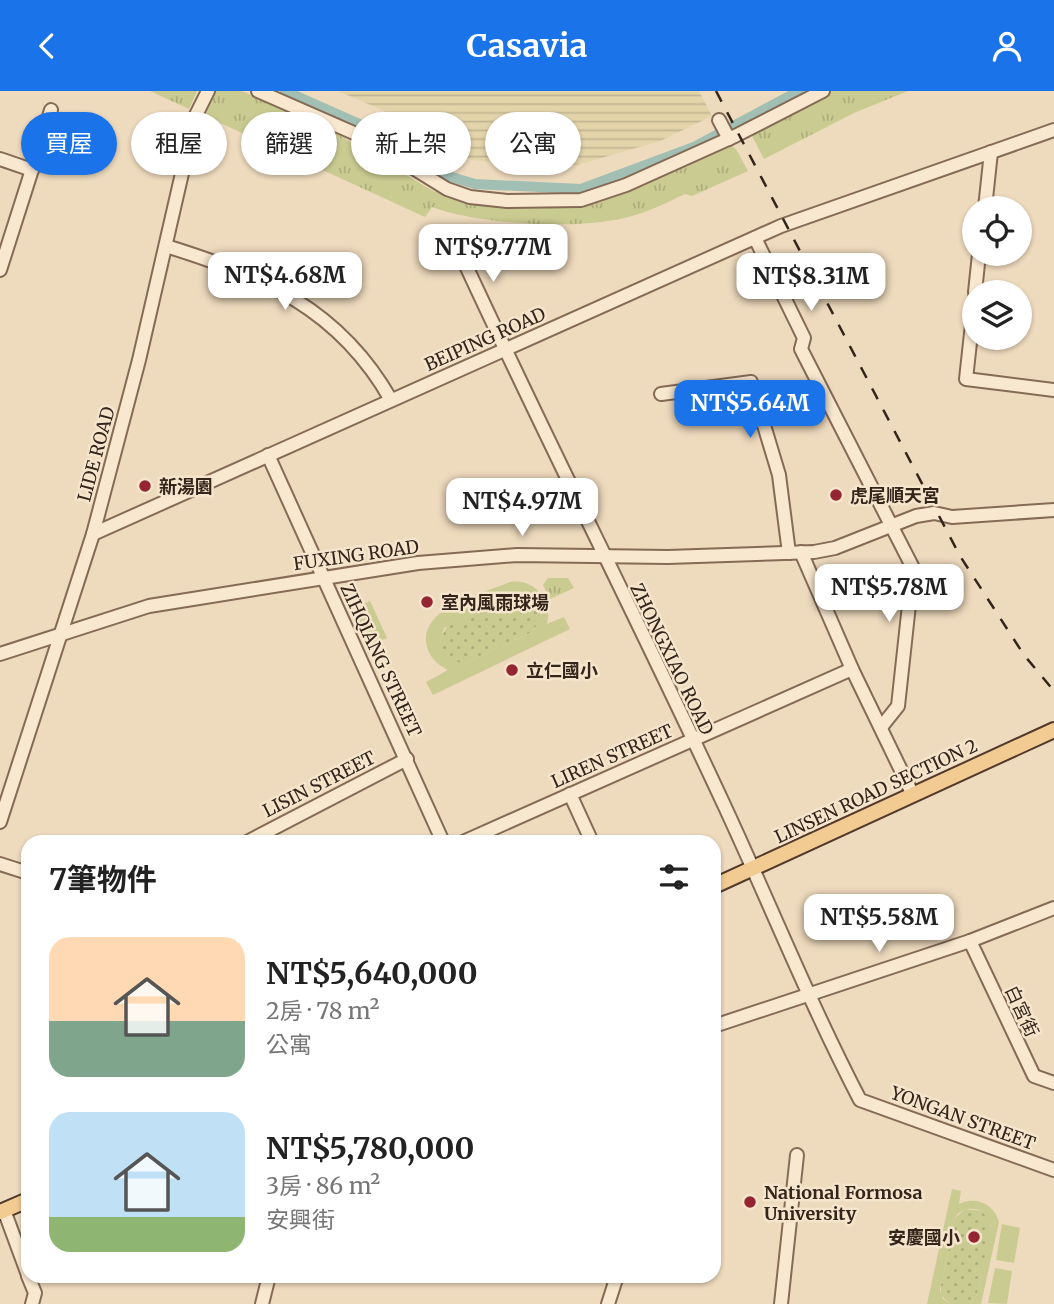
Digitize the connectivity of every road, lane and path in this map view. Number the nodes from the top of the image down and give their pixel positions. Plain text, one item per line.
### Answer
1 (208, 91) edge
2 (258, 91) edge
3 (822, 91) edge
4 (719, 120) dead end
5 (1054, 129) edge
6 (729, 139) junction
7 (991, 152) junction
8 (0, 159) edge
9 (21, 166) edge
10 (30, 175) edge
11 (986, 196) edge
12 (451, 233) dead end
13 (755, 238) junction
14 (166, 246) junction
15 (0, 270) edge
16 (506, 349) junction
17 (969, 350) edge
18 (1054, 390) edge
19 (661, 394) dead end
20 (391, 400) junction
21 (268, 455) junction
22 (1054, 510) edge
23 (890, 526) junction
24 (93, 534) junction
25 (795, 552) junction
26 (603, 556) junction
27 (324, 577) junction
28 (61, 634) junction
29 (0, 654) edge
30 (852, 669) junction
31 (882, 726) junction
32 (1054, 730) edge
33 (692, 740) junction
34 (407, 758) junction
35 (570, 795) junction
36 (913, 795) junction
37 (0, 822) edge
38 (260, 835) edge
39 (440, 835) edge
40 (479, 835) edge
41 (589, 835) edge
42 (0, 865) edge
43 (752, 868) junction
44 (21, 871) edge
45 (721, 883) edge
46 (1054, 908) edge
47 (970, 941) junction
48 (808, 994) junction
49 (721, 1024) edge
50 (1054, 1083) edge
51 (860, 1100) joint
52 (797, 1155) dead end
53 (1054, 1170) edge
54 (21, 1203) edge
55 (2, 1211) edge
56 (21, 1258) edge
57 (31, 1283) edge
58 (267, 1283) edge
59 (615, 1283) edge
60 (32, 1304) edge
61 (262, 1304) edge
62 (608, 1304) edge
63 (781, 1304) edge

1 - 14 street, LIDE ROAD
2 - 6 street
3 - 6 street
4 - 6 street
5 - 7 street, BEIPING ROAD
7 - 11 street
7 - 13 street, BEIPING ROAD
8 - 9 street
10 - 15 street
12 - 16 street, ZHONGXIAO ROAD
13 - 16 street, BEIPING ROAD
13 - 23 street
14 - 20 street
14 - 24 street, LIDE ROAD
16 - 20 street, BEIPING ROAD
16 - 26 street, ZHONGXIAO ROAD
17 - 18 street
19 - 25 street
20 - 21 street, BEIPING ROAD
21 - 24 street, BEIPING ROAD
21 - 27 street, ZIHQIANG STREET
22 - 23 street, FUXING ROAD
23 - 25 street, FUXING ROAD
23 - 31 street
24 - 28 street, LIDE ROAD
25 - 26 street, FUXING ROAD
25 - 30 street
26 - 27 street, FUXING ROAD
26 - 33 street, ZHONGXIAO ROAD
27 - 28 street, FUXING ROAD
27 - 34 street, ZIHQIANG STREET
28 - 29 street, FUXING ROAD
28 - 37 street, LIDE ROAD
30 - 31 street
30 - 33 street, LIREN STREET
31 - 36 street
32 - 36 main road, LINSEN ROAD SECTION 2
33 - 35 street, LIREN STREET
33 - 43 street, ZHONGXIAO ROAD
34 - 38 street, LISIN STREET
34 - 39 street, ZIHQIANG STREET
35 - 40 street, LIREN STREET
35 - 41 street
36 - 43 main road, LINSEN ROAD SECTION 2
42 - 44 street
43 - 45 main road, LINSEN ROAD SECTION 2
43 - 48 street, ZHONGXIAO ROAD
46 - 47 street
47 - 48 street
47 - 50 street, 白宮街
48 - 49 street
48 - 51 street, ZHONGXIAO ROAD
51 - 53 street, YONGAN STREET
52 - 63 street
54 - 55 main road
55 - 56 street
57 - 60 street
58 - 61 street
59 - 62 street

